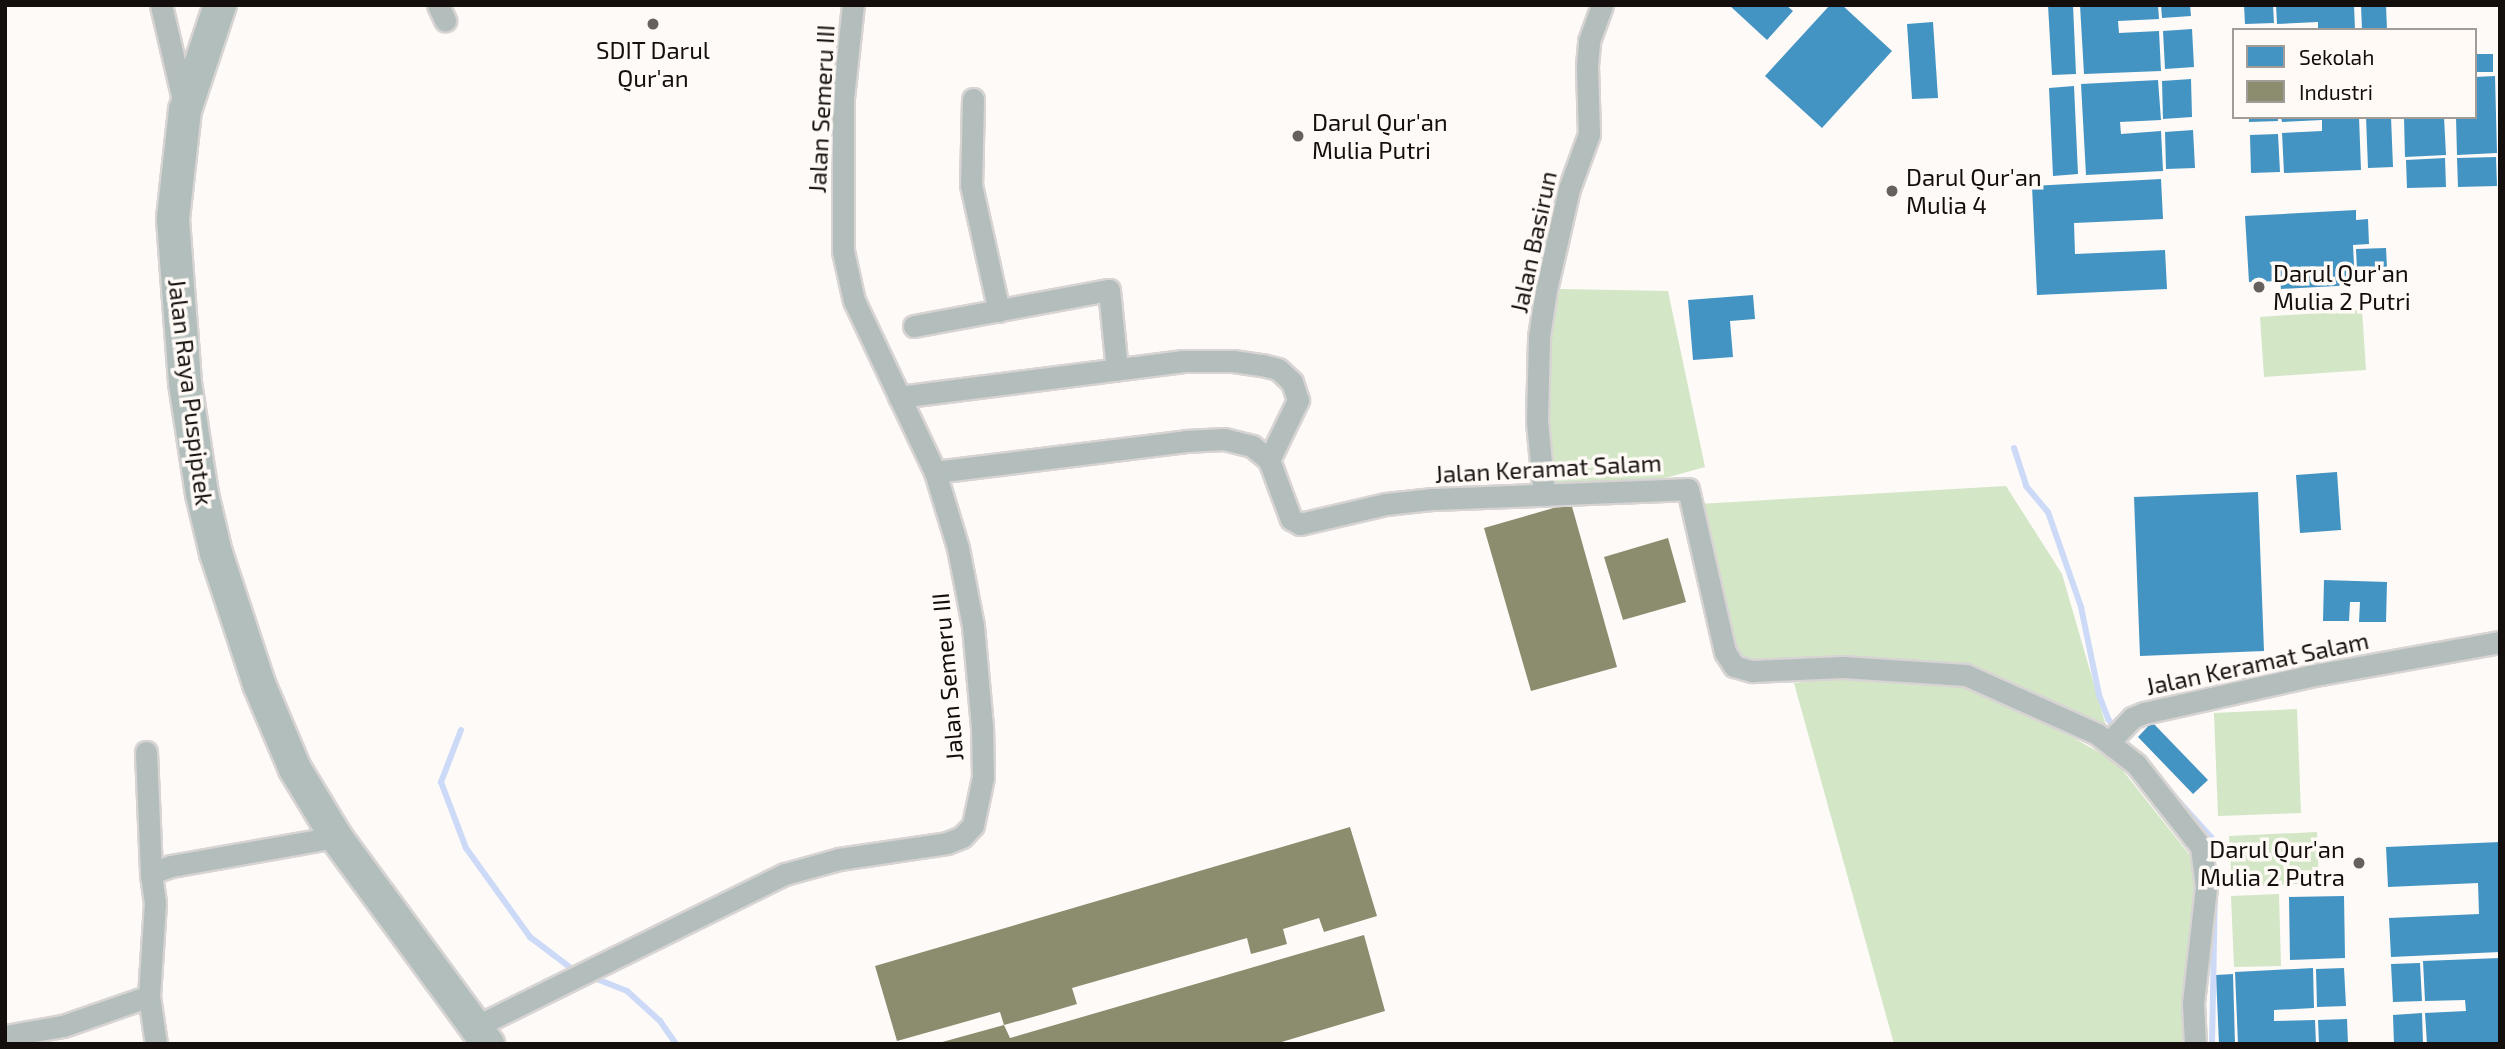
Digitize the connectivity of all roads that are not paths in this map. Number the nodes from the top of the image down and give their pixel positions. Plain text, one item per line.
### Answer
1 (161, 5) edge
2 (220, 5) edge
3 (853, 5) edge
4 (1602, 5) edge
5 (973, 99) dead end
6 (185, 110) junction
7 (999, 311) junction
8 (914, 326) dead end
9 (1118, 370) junction
10 (899, 397) junction
11 (1269, 460) junction
12 (935, 472) junction
13 (1544, 495) junction
14 (2500, 642) edge
15 (2117, 734) junction
16 (146, 752) dead end
17 (336, 837) junction
18 (151, 873) junction
19 (149, 996) junction
20 (483, 1035) edge
21 (5, 1036) edge
22 (156, 1044) edge
23 (2195, 1044) edge

1 - 6 street
2 - 6 main road, Jalan Raya Puspiptek
3 - 10 street, Jalan Semeru III
4 - 13 street, Jalan Basirun
5 - 7 street
6 - 17 main road, Jalan Raya Puspiptek
7 - 8 street
7 - 9 street
9 - 10 street
9 - 11 street
10 - 12 street, Jalan Semeru III
11 - 12 street
11 - 13 street, Jalan Keramat Salam
12 - 20 street, Jalan Semeru III
13 - 15 street, Jalan Keramat Salam
14 - 15 street, Jalan Keramat Salam
15 - 23 street
16 - 18 street
17 - 18 street
17 - 20 main road, Jalan Raya Puspiptek
18 - 19 street
19 - 21 street
19 - 22 street

